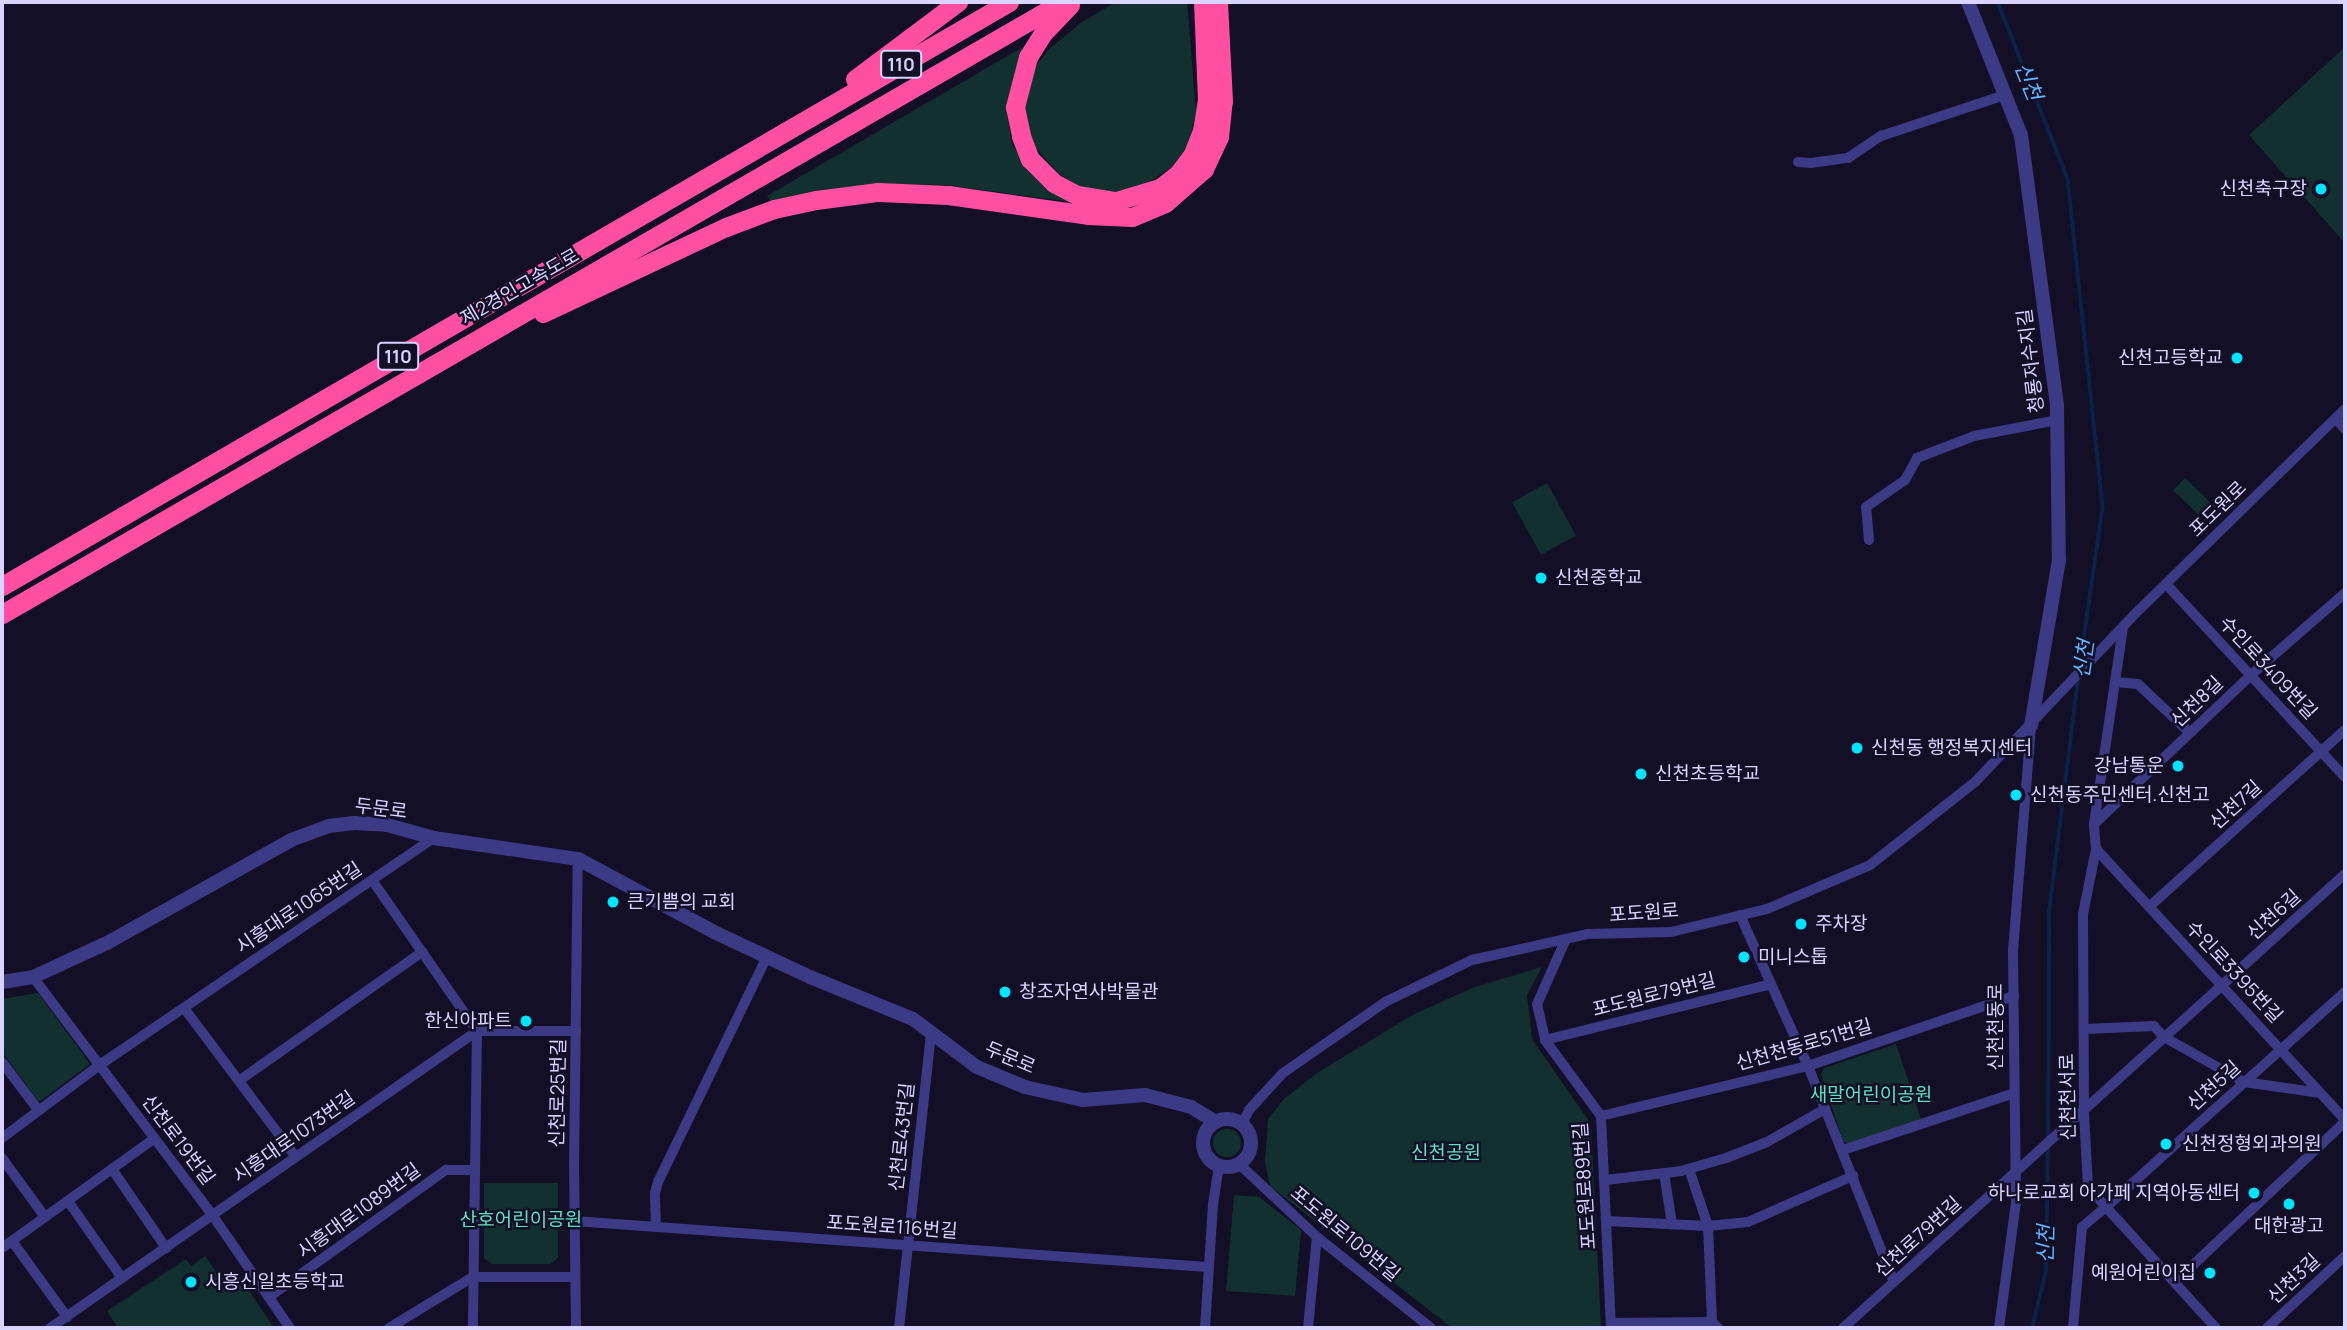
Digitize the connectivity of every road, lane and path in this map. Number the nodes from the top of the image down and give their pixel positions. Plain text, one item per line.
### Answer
1 (958, 2) edge
2 (1009, 2) edge
3 (1062, 2) edge
4 (1073, 2) edge
5 (1203, 2) edge
6 (1218, 2) edge
7 (1968, 2) edge
8 (2005, 95) junction
9 (794, 125) junction
10 (1798, 162) dead end
11 (416, 373) junction
12 (2345, 409) edge
13 (2336, 419) junction
14 (2058, 420) junction
15 (2345, 429) edge
16 (1869, 540) dead end
17 (2166, 584) junction
18 (2, 586) edge
19 (2345, 593) edge
20 (2, 614) edge
21 (2119, 631) junction
22 (2250, 675) junction
23 (2115, 682) junction
24 (2036, 721) junction
25 (2345, 730) edge
26 (2190, 733) junction
27 (2322, 752) junction
28 (2345, 777) edge
29 (2095, 824) junction
30 (434, 838) junction
31 (2096, 849) junction
32 (578, 859) junction
33 (2345, 874) edge
34 (372, 880) junction
35 (2150, 906) junction
36 (1741, 915) junction
37 (1566, 939) junction
38 (422, 952) junction
39 (767, 957) junction
40 (33, 977) junction
41 (2, 982) edge
42 (1771, 984) junction
43 (2223, 985) junction
44 (2345, 992) edge
45 (2014, 996) junction
46 (184, 1007) junction
47 (2085, 1029) junction
48 (477, 1031) junction
49 (576, 1031) junction
50 (930, 1032) junction
51 (2164, 1037) junction
52 (1545, 1040) junction
53 (2281, 1049) junction
54 (2, 1062) edge
55 (101, 1065) junction
56 (1808, 1066) junction
57 (240, 1080) junction
58 (2244, 1082) junction
59 (2014, 1093) junction
60 (2320, 1093) junction
61 (1825, 1109) junction
62 (39, 1111) junction
63 (2084, 1112) junction
64 (1601, 1116) junction
65 (2345, 1121) edge
66 (1216, 1122) junction
67 (1242, 1124) junction
68 (2069, 1124) joint
69 (2, 1137) edge
70 (155, 1138) junction
71 (1843, 1150) junction
72 (296, 1157) junction
73 (2, 1158) edge
74 (1238, 1164) junction
75 (1219, 1165) junction
76 (112, 1169) junction
77 (1689, 1169) junction
78 (475, 1170) junction
79 (2016, 1172) junction
80 (1664, 1173) junction
81 (1853, 1176) junction
82 (1606, 1180) junction
83 (68, 1201) junction
84 (2106, 1207) junction
85 (213, 1216) junction
86 (45, 1217) junction
87 (1607, 1221) junction
88 (574, 1222) junction
89 (1672, 1224) junction
90 (1708, 1226) junction
91 (656, 1227) junction
92 (1317, 1237) junction
93 (5, 1245) edge
94 (908, 1246) junction
95 (166, 1248) junction
96 (2345, 1256) edge
97 (1207, 1267) junction
98 (473, 1277) junction
99 (574, 1277) junction
100 (122, 1278) junction
101 (2176, 1281) junction
102 (1894, 1282) junction
103 (269, 1297) junction
104 (67, 1317) junction
105 (405, 1324) edge
106 (2000, 1324) edge
107 (1611, 1325) edge
108 (1715, 1325) edge
109 (2075, 1327) edge
110 (50, 1328) edge
111 (290, 1328) edge
112 (389, 1328) edge
113 (472, 1328) edge
114 (576, 1328) edge
115 (899, 1328) edge
116 (1205, 1328) edge
117 (1308, 1328) edge
118 (1431, 1328) edge
119 (1843, 1328) edge
120 (1991, 1328) edge
121 (2216, 1328) edge
122 (2267, 1328) edge

1 - 9 highway
2 - 9 highway, 제2경인고속도로 / 110
3 - 11 highway, 제2경인고속도로 / 110
4 - 5 highway
6 - 11 highway
7 - 8 street, 청룡저수지길
8 - 10 street
8 - 14 street, 청룡저수지길
9 - 18 highway, 제2경인고속도로 / 110
11 - 20 highway, 제2경인고속도로 / 110
12 - 13 street, 포도원로
13 - 15 street
13 - 17 street, 포도원로
14 - 16 street
14 - 24 street, 청룡저수지길
17 - 21 street, 포도원로
17 - 22 street, 수인로3409번길
19 - 22 street, 신천8길
21 - 23 street
21 - 24 street, 포도원로
22 - 26 street, 신천8길
22 - 27 street, 수인로3409번길
23 - 26 street
23 - 29 street
24 - 36 street, 포도원로
24 - 45 street, 신천천동로
25 - 27 street, 신천7길
26 - 29 street, 신천8길
27 - 28 street, 수인로3409번길
27 - 35 street, 신천7길
29 - 31 street
30 - 32 street, 두문로
30 - 34 street, 시흥대로1065번길
30 - 40 street, 두문로
31 - 35 street, 수인로3395번길
31 - 47 street, 신천천서로
32 - 39 street, 두문로
32 - 49 street, 신천로25번길
33 - 43 street, 신천6길
34 - 38 street
34 - 46 street, 시흥대로1065번길
35 - 43 street, 수인로3395번길
36 - 37 street, 포도원로
36 - 42 street
37 - 52 street, 포도원로89번길
37 - 67 street, 포도원로
38 - 48 street
38 - 57 street
39 - 50 street, 두문로
39 - 91 street
40 - 41 street, 두문로
40 - 55 street, 신천로19번길
42 - 52 street, 포도원로79번길
42 - 56 street
43 - 51 street, 신천6길
43 - 53 street, 수인로3395번길
44 - 53 street, 신천5길
45 - 56 street, 신천천동로51번길
45 - 59 street, 신천천동로
46 - 55 street, 시흥대로1065번길
46 - 57 street
47 - 51 street
47 - 63 street, 신천천서로
48 - 49 street
48 - 72 street, 시흥대로1073번길
48 - 78 street
49 - 88 street, 신천로25번길
50 - 66 street, 두문로
50 - 94 street, 신천로43번길
51 - 58 street
51 - 63 street, 신천6길
52 - 64 street, 포도원로89번길
53 - 58 street, 신천5길
53 - 60 street, 수인로3395번길
54 - 62 street
55 - 62 street, 시흥대로1065번길
55 - 70 street, 신천로19번길
56 - 61 street
56 - 64 street, 신천천동로51번길
57 - 72 street
58 - 60 street
58 - 84 street, 신천5길
59 - 71 street
59 - 79 street, 신천천동로
60 - 65 street, 수인로3395번길
61 - 71 street
61 - 77 street
62 - 69 street, 시흥대로1065번길
63 - 68 street, 신천6길
63 - 84 street, 신천천서로
64 - 82 street, 포도원로89번길
65 - 101 street
66 - 67 street
66 - 75 street
67 - 74 street
68 - 79 street, 신천로79번길
70 - 76 street
70 - 85 street, 신천로19번길
71 - 81 street
72 - 85 street, 시흥대로1073번길
73 - 86 street
74 - 75 street
74 - 92 street, 포도원로109번길
75 - 97 street
76 - 83 street
76 - 95 street
77 - 80 street
77 - 90 street
78 - 98 street
78 - 103 street, 시흥대로1089번길
79 - 102 street, 신천로79번길
79 - 106 street, 신천천동로
80 - 82 street
80 - 89 street
81 - 90 street
81 - 102 street
82 - 87 street, 포도원로89번길
83 - 86 street
83 - 100 street
84 - 101 street, 신천천서로
84 - 109 street
85 - 95 street, 시흥대로1073번길
85 - 103 street, 신천로19번길
86 - 93 street
87 - 89 street
87 - 107 street, 포도원로89번길
88 - 91 street, 포도원로116번길
88 - 99 street, 신천로25번길
89 - 90 street
90 - 108 street
91 - 94 street, 포도원로116번길
92 - 117 street
92 - 118 street, 포도원로109번길
93 - 104 street
94 - 97 street, 포도원로116번길
94 - 115 street, 신천로43번길
95 - 100 street, 시흥대로1073번길
96 - 122 street, 신천3길
97 - 116 street
98 - 99 street
98 - 105 street
98 - 113 street
99 - 114 street, 신천로25번길
100 - 104 street, 시흥대로1073번길
101 - 121 street, 신천천서로
102 - 119 street, 신천로79번길
103 - 111 street, 신천로19번길
104 - 110 street, 시흥대로1073번길
105 - 112 street
106 - 120 street
107 - 108 street

